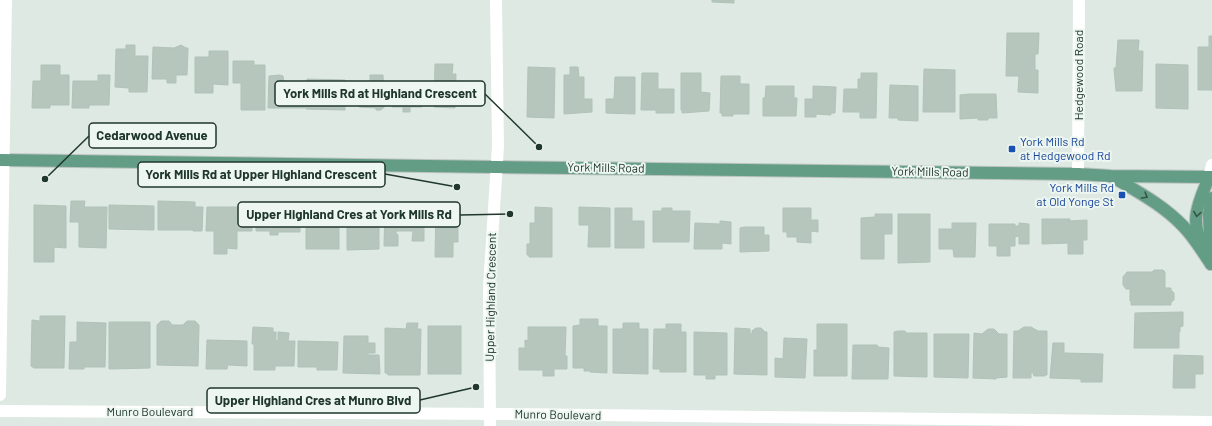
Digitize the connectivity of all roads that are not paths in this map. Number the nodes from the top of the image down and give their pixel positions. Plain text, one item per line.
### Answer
1 (6, 0) edge
2 (496, 0) edge
3 (1080, 0) edge
4 (2, 160) edge
5 (1212, 165) edge
6 (496, 167) junction
7 (1078, 174) junction
8 (1111, 176) junction
9 (1211, 177) edge
10 (1212, 198) edge
11 (1212, 265) edge
12 (0, 395) edge
13 (0, 411) edge
14 (490, 420) edge
15 (1212, 422) edge

1 - 4 street
2 - 6 street, Upper Highland Crescent
3 - 7 street, Hedgewood Road
4 - 6 main road, York Mills Road
4 - 12 street
5 - 9 street
6 - 7 main road, York Mills Road
6 - 14 street, Upper Highland Crescent
7 - 8 main road, York Mills Road
8 - 9 main road, York Mills Road
8 -> 11 main road
9 -> 11 main road
10 - 11 main road
13 - 14 street, Munro Boulevard
14 - 15 street, Munro Boulevard

